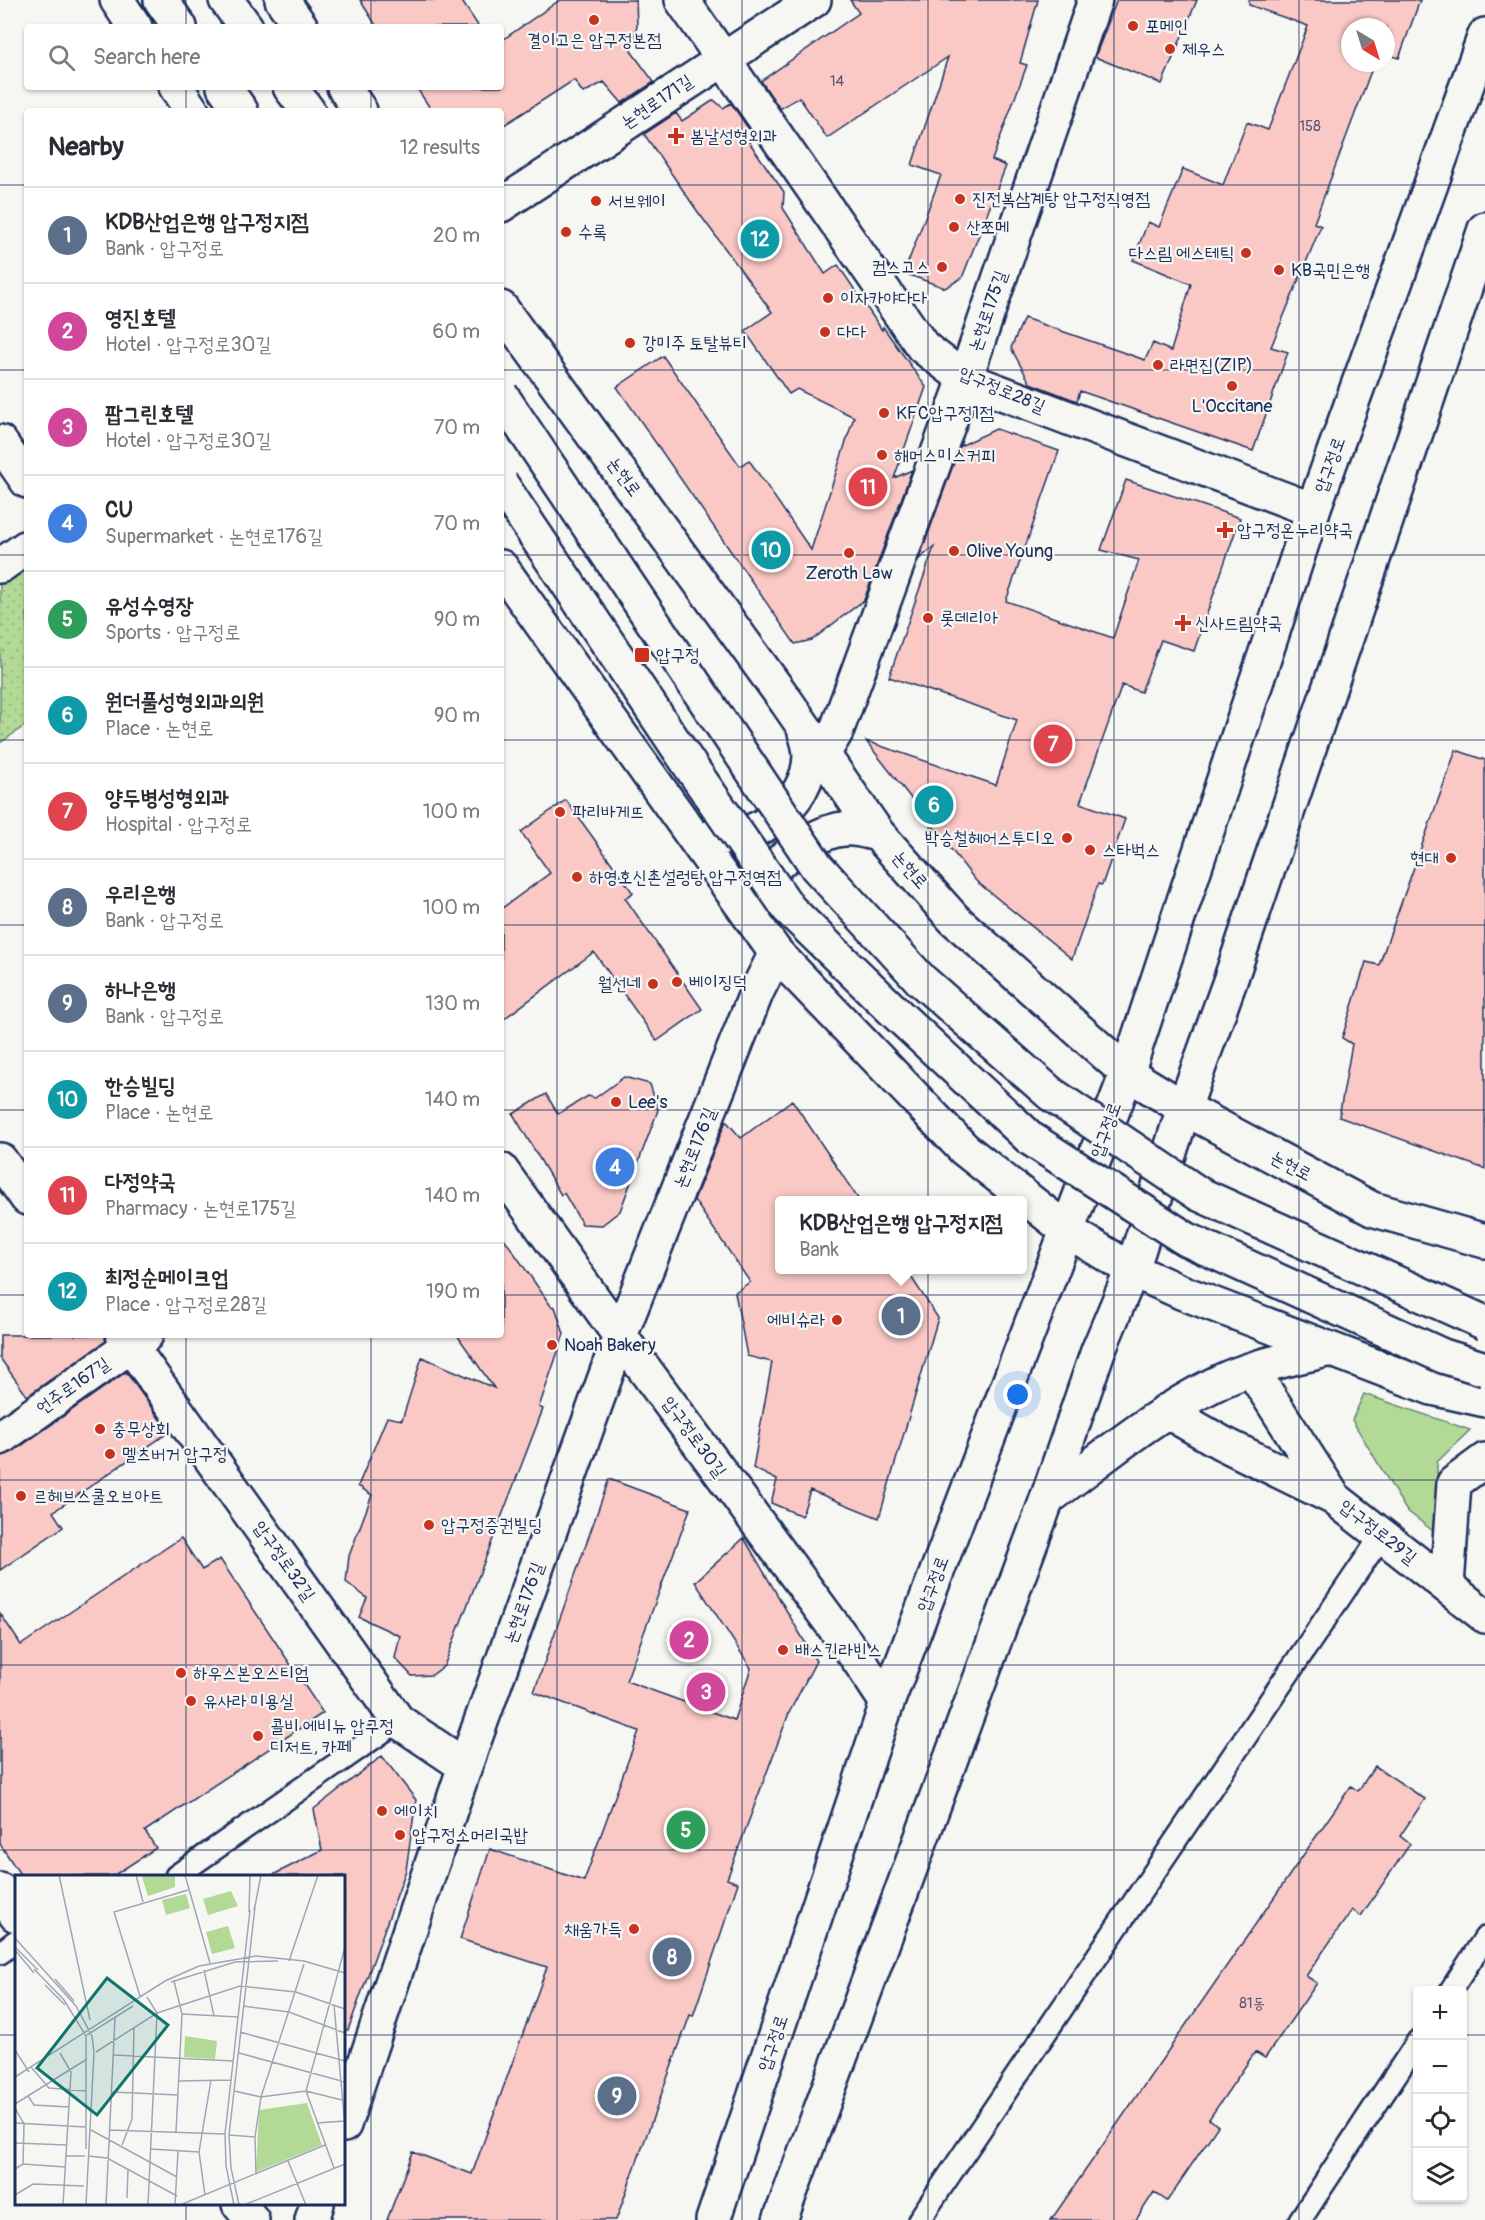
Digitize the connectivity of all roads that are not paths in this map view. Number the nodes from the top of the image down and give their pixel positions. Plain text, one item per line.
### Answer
1 (117, 0) edge
2 (161, 0) edge
3 (226, 0) edge
4 (282, 0) edge
5 (682, 0) edge
6 (814, 0) edge
7 (1095, 0) edge
8 (133, 24) edge
9 (178, 24) edge
10 (244, 24) edge
11 (299, 24) edge
12 (1485, 35) edge
13 (723, 58) junction
14 (178, 90) edge
15 (226, 90) edge
16 (292, 90) edge
17 (346, 90) edge
18 (190, 108) edge
19 (239, 108) edge
20 (306, 108) edge
21 (358, 108) edge
22 (504, 203) edge
23 (1485, 229) edge
24 (504, 312) edge
25 (965, 379) junction
26 (504, 399) edge
27 (0, 442) edge
28 (24, 477) edge
29 (504, 488) edge
30 (1313, 510) junction
31 (24, 549) edge
32 (0, 566) edge
33 (504, 571) edge
34 (802, 724) junction
35 (823, 754) junction
36 (686, 825) junction
37 (878, 834) junction
38 (756, 925) junction
39 (776, 953) junction
40 (1127, 1073) junction
41 (1184, 1108) junction
42 (0, 1160) edge
43 (504, 1174) edge
44 (24, 1194) edge
45 (1024, 1196) edge
46 (1027, 1199) edge
47 (1068, 1231) junction
48 (1485, 1241) edge
49 (1132, 1270) junction
50 (1485, 1323) edge
51 (620, 1336) junction
52 (134, 1339) edge
53 (1330, 1350) junction
54 (1485, 1369) edge
55 (1252, 1370) junction
56 (1485, 1400) edge
57 (1166, 1411) junction
58 (0, 1438) edge
59 (1485, 1460) edge
60 (1334, 1498) junction
61 (1047, 1499) junction
62 (1382, 1535) junction
63 (1447, 1586) junction
64 (1485, 1616) edge
65 (887, 1703) junction
66 (398, 1721) junction
67 (465, 1766) junction
68 (177, 1875) edge
69 (0, 1890) edge
70 (15, 1913) edge
71 (1485, 1938) edge
72 (15, 1942) edge
73 (0, 1953) edge
74 (1454, 1986) edge
75 (1413, 2049) edge
76 (345, 2122) edge
77 (239, 2205) edge
78 (317, 2205) edge
79 (252, 2220) edge
80 (312, 2220) edge
81 (713, 2220) edge
82 (780, 2220) edge
83 (920, 2220) edge
84 (1300, 2220) edge

1 - 8 main road
2 - 9 main road
3 - 10 main road
4 - 11 main road
5 - 13 main road, 압구정로28길
6 - 13 main road, 논현로171길
7 - 25 main road, 논현로175길
12 - 30 main road, 압구정로
13 - 22 main road, 논현로171길
13 - 25 main road, 압구정로28길
14 - 18 main road
15 - 19 main road
16 - 20 main road
17 - 21 main road
23 - 41 main road
24 - 34 main road, 논현로
25 - 30 main road, 압구정로28길
25 - 35 main road, 논현로175길
26 - 50 main road, bridge
27 - 28 main road
29 - 54 main road, bridge
30 - 40 main road, 압구정로
31 - 32 main road
33 - 36 main road
34 - 35 main road, 논현로
34 - 36 main road
35 - 37 main road, 논현로
36 - 38 main road
37 - 38 main road
37 - 40 main road, 논현로
38 - 39 main road
39 - 45 main road
39 - 51 main road, 논현로176길
40 - 41 main road, 논현로
40 - 47 main road, 압구정로
41 - 48 main road, 논현로
41 - 49 main road
42 - 44 main road
43 - 51 main road, 압구정로30길
46 - 47 main road
47 - 49 main road
47 - 65 main road, 압구정로
49 - 53 main road
49 - 61 main road
51 - 65 main road, 압구정로30길
51 - 67 main road, 논현로176길
52 - 58 main road, 언주로167길
52 - 66 main road, 압구정로32길
53 - 55 main road
53 - 56 main road
55 - 57 main road
55 - 60 main road, 압구정로29길
57 - 60 main road
57 - 61 main road
59 - 63 main road
60 - 62 main road, 압구정로29길
61 - 82 main road
62 - 63 main road, 압구정로29길
62 - 83 lane
63 - 64 main road, 압구정로29길
65 - 81 main road, 압구정로
66 - 67 main road, 압구정로32길
66 - 68 lane
67 - 76 main road, 논현로176길
69 - 70 main road
71 - 74 lane
72 - 73 lane
75 - 84 lane
77 - 79 main road
78 - 80 main road

